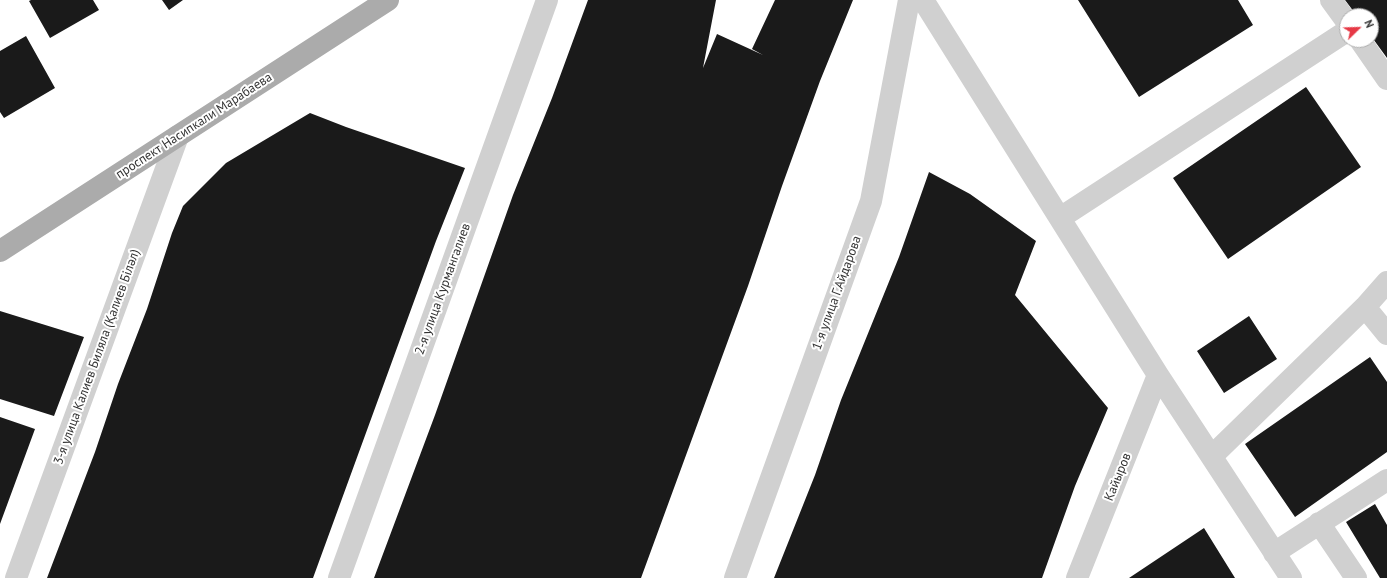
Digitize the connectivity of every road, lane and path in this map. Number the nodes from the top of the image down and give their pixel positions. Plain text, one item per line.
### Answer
1 (388, 0) edge
2 (547, 0) edge
3 (909, 0) edge
4 (923, 0) edge
5 (1331, 0) edge
6 (1339, 11) edge
7 (1339, 36) edge
8 (1366, 48) edge
9 (1387, 79) edge
10 (178, 136) junction
11 (1060, 218) junction
12 (0, 251) edge
13 (1387, 282) edge
14 (1365, 307) junction
15 (1387, 334) edge
16 (1158, 375) junction
17 (1212, 456) junction
18 (1387, 480) edge
19 (1319, 523) junction
20 (1274, 553) junction
21 (16, 578) edge
22 (339, 578) edge
23 (735, 578) edge
24 (1077, 578) edge
25 (1291, 578) edge
26 (1356, 578) edge

1 - 10 main road, проспект Насипкали Марабаева
2 - 22 street, 2-я улица Курмангалиев
3 - 23 street, 1-я улица Г.Айдарова
4 - 11 street
5 - 6 street
7 - 11 street
8 - 9 street
10 - 12 main road, проспект Насипкали Марабаева
10 - 21 street, 3-я улица Калиев Биляла (Қалиев Біләл)
11 - 16 street
13 - 14 street
14 - 15 street
14 - 17 street
16 - 17 street
16 - 24 street, Кайыров
17 - 20 street
18 - 19 street
19 - 20 street
19 - 26 street
20 - 25 street

